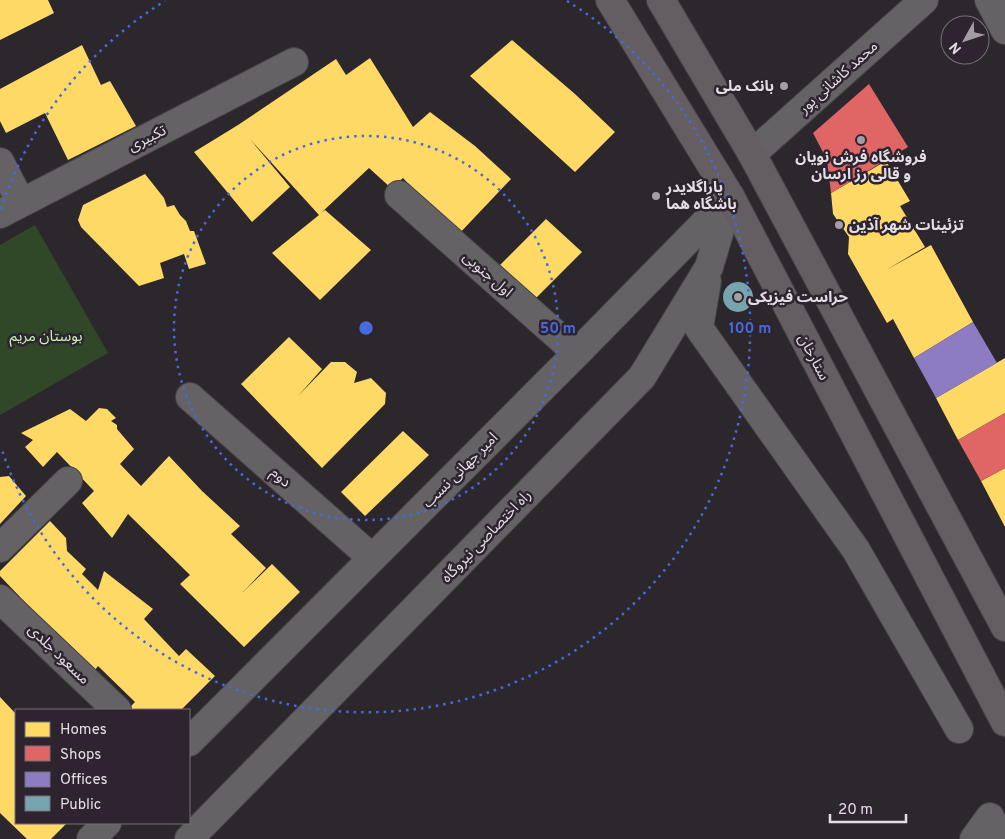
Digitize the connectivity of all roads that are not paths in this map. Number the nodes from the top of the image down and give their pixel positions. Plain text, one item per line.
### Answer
1 (610, 0) edge
2 (661, 0) edge
3 (989, 0) edge
4 (919, 2) edge
5 (1005, 30) edge
6 (294, 62) dead end
7 (752, 154) junction
8 (0, 162) edge
9 (399, 196) dead end
10 (730, 196) junction
11 (11, 208) edge
12 (709, 267) junction
13 (577, 353) junction
14 (190, 397) dead end
15 (68, 481) dead end
16 (0, 548) edge
17 (372, 558) junction
18 (0, 599) edge
19 (1005, 627) edge
20 (116, 709) edge
21 (1005, 722) edge
22 (959, 729) dead end
23 (190, 741) edge
24 (106, 824) edge
25 (91, 839) edge
26 (189, 839) edge
27 (974, 839) edge
28 (1001, 839) edge

1 - 10 main road, ستارخان
2 - 7 main road
3 - 5 street
4 - 7 street, محمد کاشانی پور
6 - 11 street, تکبیری
7 - 19 main road
8 - 11 street
9 - 13 street, اول جنوبی
10 - 12 street, راه اختصاصی نیروگاه
10 - 13 street, امیر جهانی نسب
10 - 21 main road, ستارخان
12 - 22 street
12 - 26 street, راه اختصاصی نیروگاه
13 - 17 street, امیر جهانی نسب
14 - 17 street, دوم
15 - 16 street
17 - 23 street, امیر جهانی نسب
18 - 20 street, مسعود جلدی
24 - 25 street
27 - 28 street

